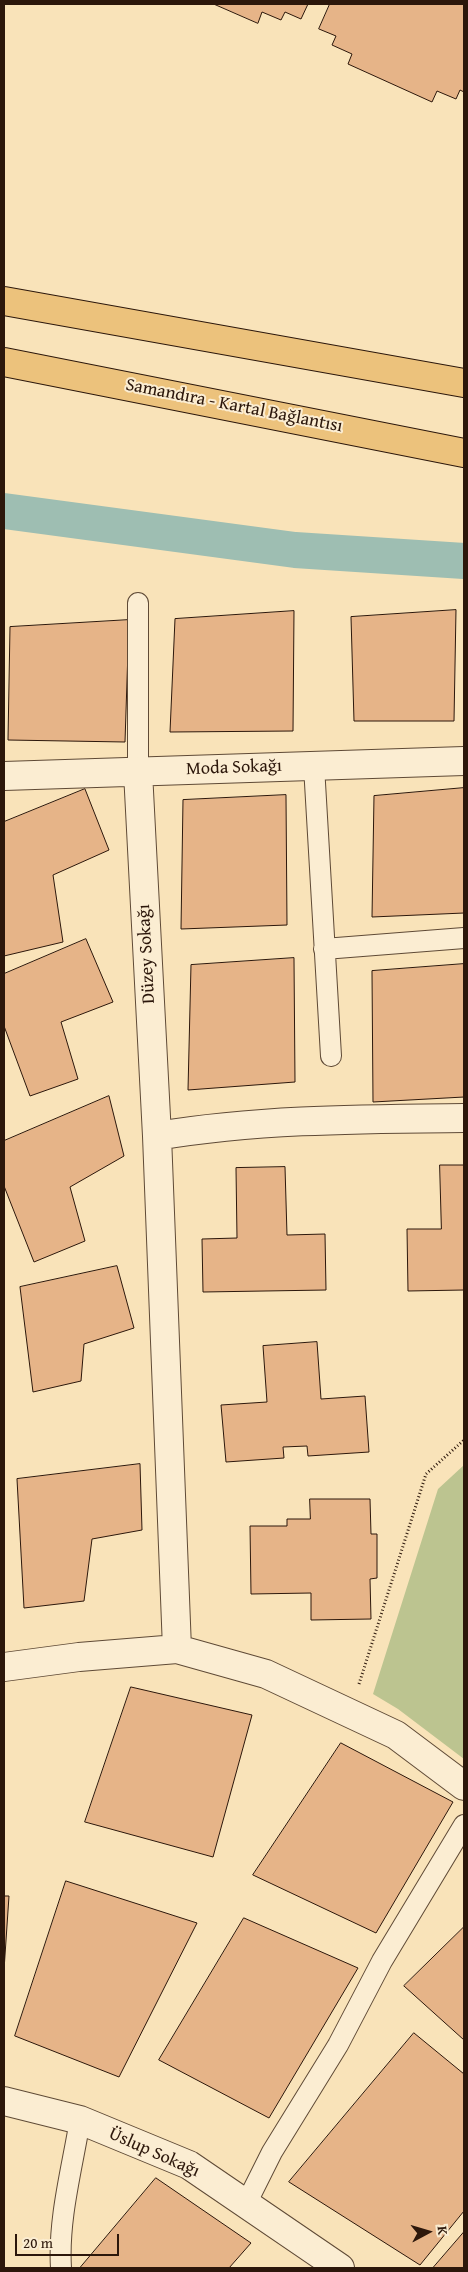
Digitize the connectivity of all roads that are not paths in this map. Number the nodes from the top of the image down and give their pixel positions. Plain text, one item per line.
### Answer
1 (4, 301) edge
2 (4, 362) edge
3 (464, 383) edge
4 (464, 453) edge
5 (138, 603) dead end
6 (464, 760) edge
7 (314, 766) junction
8 (138, 772) junction
9 (4, 776) edge
10 (464, 938) edge
11 (324, 949) junction
12 (331, 1056) dead end
13 (464, 1118) edge
14 (157, 1136) junction
15 (176, 1649) junction
16 (4, 1668) edge
17 (464, 1786) edge
18 (464, 1825) edge
19 (4, 2101) edge
20 (80, 2120) junction
21 (246, 2204) junction
22 (61, 2268) edge
23 (340, 2268) edge

1 - 3 highway
2 - 4 highway, Samandıra - Kartal Bağlantısı
5 - 8 lane
6 - 7 street, Moda Sokağı
7 - 8 street, Moda Sokağı
7 - 11 lane
8 - 9 street, Moda Sokağı
8 - 14 street, Düzey Sokağı
10 - 11 lane
11 - 12 lane
13 - 14 street
14 - 15 street, Düzey Sokağı
15 - 16 street
15 - 17 street
18 - 21 lane
19 - 20 street, Üslup Sokağı
20 - 21 street, Üslup Sokağı
20 - 22 lane
21 - 23 street, Üslup Sokağı

